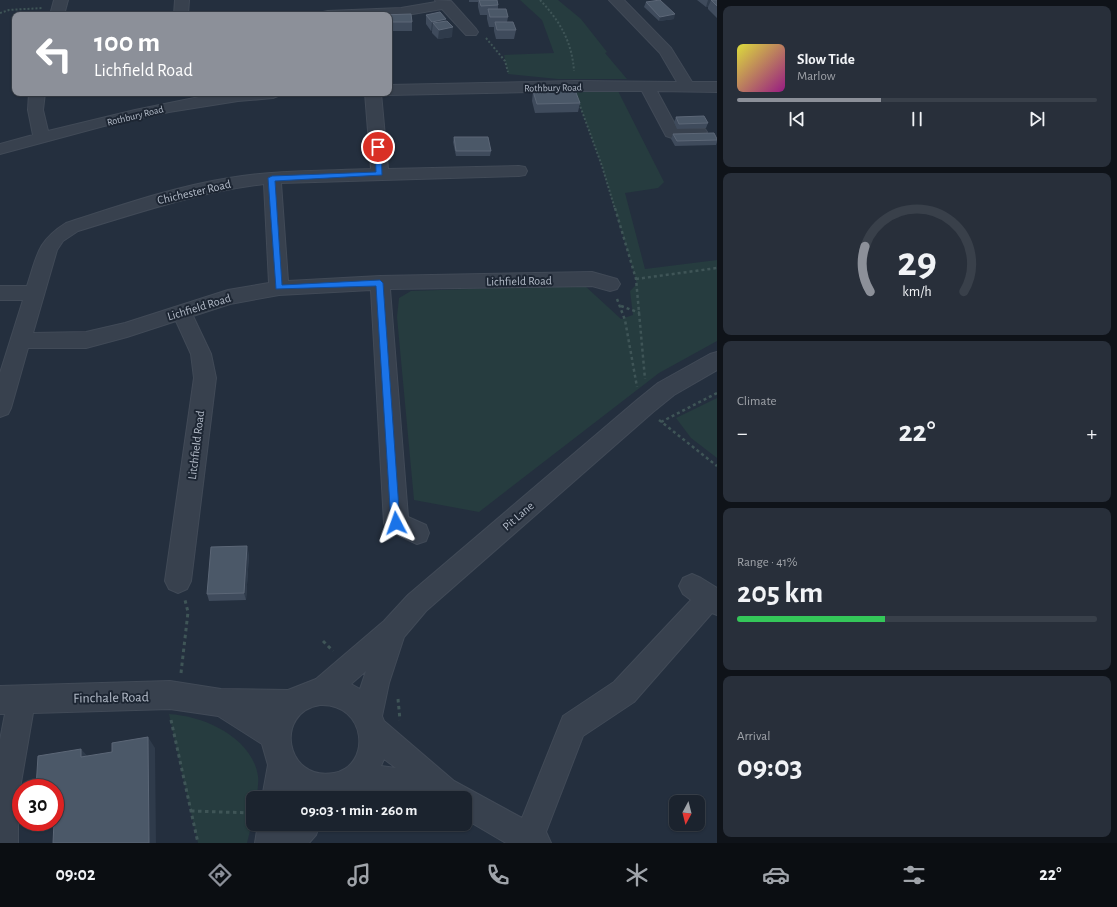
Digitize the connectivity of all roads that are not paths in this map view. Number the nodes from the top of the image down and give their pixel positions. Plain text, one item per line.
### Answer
1 (182, 0) edge
2 (616, 0) edge
3 (444, 2) edge
4 (181, 12) edge
5 (392, 12) edge
6 (471, 32) road end
7 (647, 86) junction
8 (687, 86) junction
9 (717, 87) edge
10 (392, 90) edge
11 (36, 96) edge
12 (218, 96) edge
13 (373, 96) edge
14 (184, 98) edge
15 (699, 132) edge
16 (42, 138) junction
17 (0, 149) edge
18 (519, 171) dead end
19 (380, 174) junction
20 (272, 178) junction
21 (380, 283) junction
22 (610, 284) road end
23 (279, 288) junction
24 (0, 293) edge
25 (35, 293) junction
26 (182, 313) junction
27 (21, 341) junction
28 (717, 360) edge
29 (0, 408) edge
30 (417, 533) dead end
31 (178, 581) road end
32 (706, 596) edge
33 (393, 630) junction
34 (322, 691) junction
35 (11, 699) edge
36 (221, 703) junction
37 (294, 704) junction
38 (370, 723) junction
39 (277, 737) junction
40 (283, 765) junction
41 (340, 788) edge
42 (278, 791) edge
43 (378, 791) edge
44 (448, 791) edge
45 (2, 800) edge
46 (472, 806) edge
47 (272, 831) edge
48 (300, 831) edge
49 (532, 840) edge
50 (3, 843) edge
51 (270, 843) edge
52 (289, 843) edge

1 - 4 street
2 - 8 street
3 - 5 street
3 - 6 street
7 - 8 street, Rothbury Road
7 - 10 street, Rothbury Road
7 - 15 street
8 - 9 street, Rothbury Road
11 - 16 street
12 - 14 street, Rothbury Road
13 - 19 street
14 - 16 street, Rothbury Road
16 - 17 street, Rothbury Road
18 - 19 street, Chichester Road
19 - 20 street, Chichester Road
20 - 23 street
20 - 25 street, Chichester Road
21 - 22 street, Lichfield Road
21 - 23 street, Lichfield Road
21 - 30 street
23 - 26 street, Lichfield Road
24 - 25 street
25 - 27 street, Chichester Road
26 - 27 street, Lichfield Road
26 - 31 street, Litchfield Road
27 - 29 street, Chichester Road
28 - 33 street, Pit Lane
32 - 49 street
33 - 34 street, Pit Lane
33 - 38 street
34 - 37 street
34 - 38 street
35 - 36 street, Finchale Road
35 - 45 street
36 - 37 street, Finchale Road
36 - 39 street, Finchale Road
37 - 39 street
38 - 41 street
38 - 44 street
39 - 40 street
40 - 41 street
40 - 42 street
41 - 43 street
45 - 50 street
46 - 49 street
47 - 51 street
48 - 52 street

